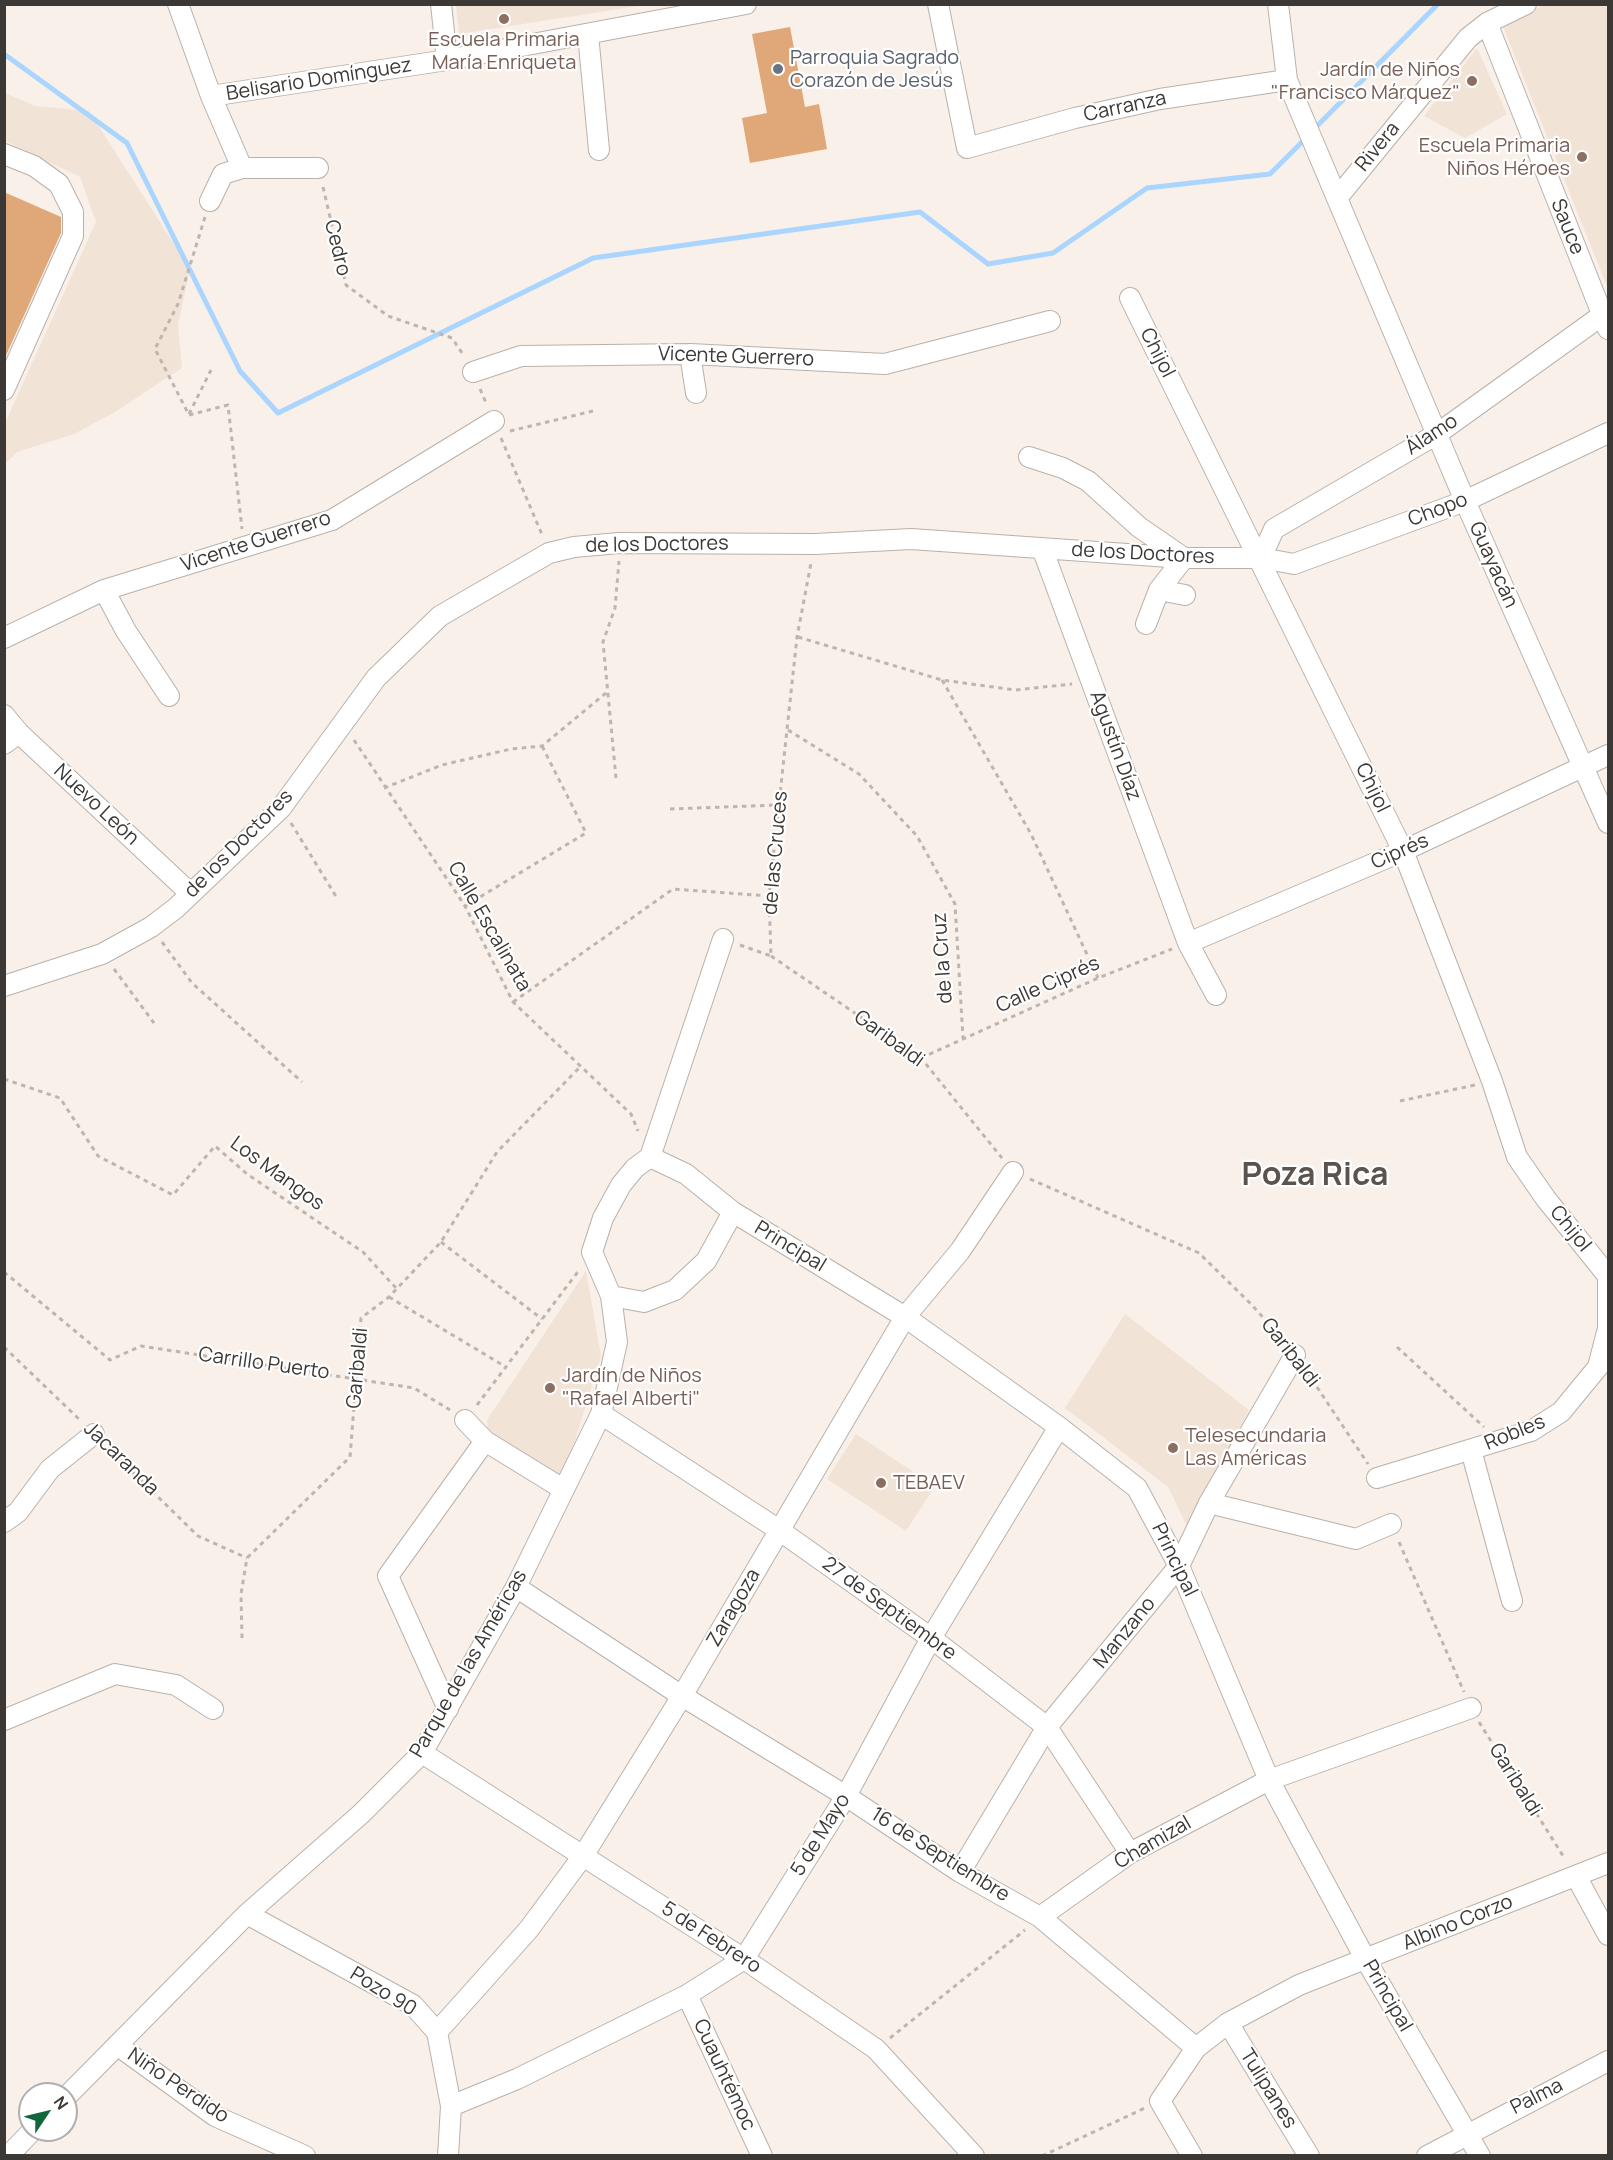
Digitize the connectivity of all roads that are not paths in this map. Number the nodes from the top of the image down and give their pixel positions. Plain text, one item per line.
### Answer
1 (178, 4) edge
2 (441, 4) edge
3 (746, 4) edge
4 (938, 4) edge
5 (1278, 4) edge
6 (1526, 4) edge
7 (1487, 23) junction
8 (588, 34) junction
9 (447, 60) junction
10 (1287, 80) junction
11 (211, 96) junction
12 (599, 150) dead end
13 (4, 154) edge
14 (242, 168) junction
15 (318, 168) road end
16 (1338, 197) junction
17 (210, 201) road end
18 (1130, 298) dead end
19 (1606, 318) edge
20 (1050, 321) dead end
21 (690, 354) junction
22 (473, 372) road end
23 (4, 390) edge
24 (696, 393) dead end
25 (497, 427) road end
26 (1608, 433) edge
27 (1437, 434) junction
28 (1029, 457) dead end
29 (1465, 501) junction
30 (1042, 548) junction
31 (1185, 558) junction
32 (1261, 558) junction
33 (104, 590) junction
34 (1160, 590) junction
35 (1185, 595) dead end
36 (1146, 624) dead end
37 (4, 639) edge
38 (169, 696) dead end
39 (4, 715) edge
40 (12, 738) edge
41 (1608, 755) edge
42 (1583, 766) junction
43 (1608, 823) edge
44 (1403, 851) junction
45 (189, 893) junction
46 (723, 939) road end
47 (1188, 943) junction
48 (4, 986) edge
49 (1216, 995) dead end
50 (650, 1157) junction
51 (1013, 1172) road end
52 (733, 1212) junction
53 (1608, 1277) edge
54 (611, 1296) junction
55 (905, 1317) junction
56 (1608, 1335) edge
57 (1295, 1355) road end
58 (601, 1414) junction
59 (465, 1420) road end
60 (1059, 1427) junction
61 (94, 1434) road end
62 (485, 1441) junction
63 (1471, 1450) junction
64 (1377, 1478) road end
65 (563, 1489) junction
66 (1209, 1503) junction
67 (4, 1522) edge
68 (1391, 1524) road end
69 (779, 1530) junction
70 (1179, 1566) junction
71 (516, 1587) junction
72 (1512, 1601) dead end
73 (931, 1638) junction
74 (682, 1696) junction
75 (1471, 1708) road end
76 (213, 1709) dead end
77 (447, 1709) junction
78 (4, 1720) edge
79 (1047, 1728) junction
80 (422, 1753) junction
81 (1269, 1780) junction
82 (846, 1796) junction
83 (1130, 1853) junction
84 (583, 1856) junction
85 (1608, 1863) edge
86 (960, 1872) junction
87 (1576, 1876) junction
88 (247, 1914) junction
89 (1040, 1917) junction
90 (1608, 1935) edge
91 (744, 1959) junction
92 (1366, 1960) junction
93 (687, 1995) junction
94 (1227, 2023) junction
95 (437, 2032) junction
96 (117, 2045) junction
97 (1196, 2048) junction
98 (1608, 2061) edge
99 (78, 2085) edge
100 (451, 2106) junction
101 (1466, 2133) junction
102 (21, 2142) edge
103 (8, 2156) edge
104 (304, 2156) edge
105 (448, 2156) edge
106 (762, 2156) edge
107 (975, 2156) edge
108 (1192, 2156) edge
109 (1309, 2156) edge
110 (1427, 2156) edge
111 (1480, 2156) edge

1 - 11 street
2 - 9 street
3 - 8 street, Belisario Domínguez
4 - 10 street, Carranza
5 - 10 street, Guayacán
6 - 7 street, Rivera
7 - 16 street, Rivera
7 - 19 street, Sauce
8 - 9 street, Belisario Domínguez
8 - 12 street
9 - 11 street, Belisario Domínguez
10 - 16 street, Guayacán
11 - 14 street
13 - 23 street
14 - 15 street
14 - 17 street
16 - 27 street, Guayacán
18 - 32 street, Chijol
19 - 27 street, Álamo
20 - 21 street, Vicente Guerrero
21 - 22 street, Vicente Guerrero
21 - 24 street
25 - 33 street, Vicente Guerrero
26 - 29 street, Chopo
27 - 29 street, Guayacán
27 - 32 street, Álamo
28 - 31 street
29 - 32 street, Chopo
29 - 42 street, Guayacán
30 - 31 street, de los Doctores
30 - 45 street, de los Doctores
30 - 47 street, Agustín Díaz
31 - 32 street, de los Doctores
31 - 34 street
32 - 44 street, Chijol
33 - 37 street, Vicente Guerrero
33 - 38 street
34 - 35 street
34 - 36 street
39 - 40 street, Nuevo León
40 - 45 street, Nuevo León
41 - 42 street, Ciprés
42 - 43 street, Guayacán
42 - 44 street, Ciprés
44 - 47 street, Ciprés
44 - 53 street, Chijol
45 - 48 street, de los Doctores
46 - 50 street
47 - 49 street, Agustín Díaz
50 - 52 street, Principal
50 - 54 street, Parque de las Américas
51 - 55 street, Zaragoza
52 - 54 street
52 - 55 street, Principal
53 - 56 street, Chijol
54 - 58 street, Parque de las Américas
55 - 60 street, Principal
55 - 69 street, Zaragoza
56 - 63 street, Robles
57 - 66 street, Manzano
58 - 65 street, Parque de las Américas
58 - 69 street, 27 de Septiembre
59 - 62 street
60 - 70 street, Principal
60 - 73 street, 5 de Mayo
61 - 67 street
62 - 65 street
62 - 77 street
63 - 64 street, Robles
63 - 72 street
65 - 71 street, Parque de las Américas
66 - 68 street
66 - 70 street, Manzano
69 - 73 street, 27 de Septiembre
69 - 74 street, Zaragoza
70 - 79 street, Manzano
70 - 81 street, Principal
71 - 74 street, 16 de Septiembre
71 - 77 street, Parque de las Américas
73 - 79 street, 27 de Septiembre
73 - 82 street, 5 de Mayo
74 - 82 street, 16 de Septiembre
74 - 84 street, Zaragoza
75 - 81 street, Chamizal
76 - 78 street
77 - 80 street, Parque de las Américas
79 - 83 street, 27 de Septiembre
79 - 86 street, Manzano
80 - 84 street, 5 de Febrero
80 - 88 street, Parque de las Américas
81 - 83 street, Chamizal
81 - 92 street, Principal
82 - 86 street, 16 de Septiembre
82 - 91 street, 5 de Mayo
83 - 89 street, Chamizal
84 - 91 street, 5 de Febrero
84 - 95 street, Zaragoza
85 - 87 street, Albino Corzo
86 - 89 street, 16 de Septiembre
87 - 90 street
87 - 92 street, Albino Corzo
88 - 95 street, Pozo 90
88 - 96 street, Parque de las Américas
89 - 97 street, 16 de Septiembre
91 - 93 street, 5 de Mayo
91 - 107 street, 5 de Febrero
92 - 94 street, Albino Corzo
92 - 101 street, Principal
93 - 100 street, 5 de Mayo
93 - 106 street, Cuauhtémoc
94 - 97 street, Albino Corzo
94 - 109 street, Tulipanes
95 - 100 street
96 - 99 street, Parque de las Américas
96 - 104 street, Niño Perdido
97 - 108 street, Albino Corzo
98 - 101 street, Palma
100 - 105 street
101 - 110 street
101 - 111 street, Principal
102 - 103 street

